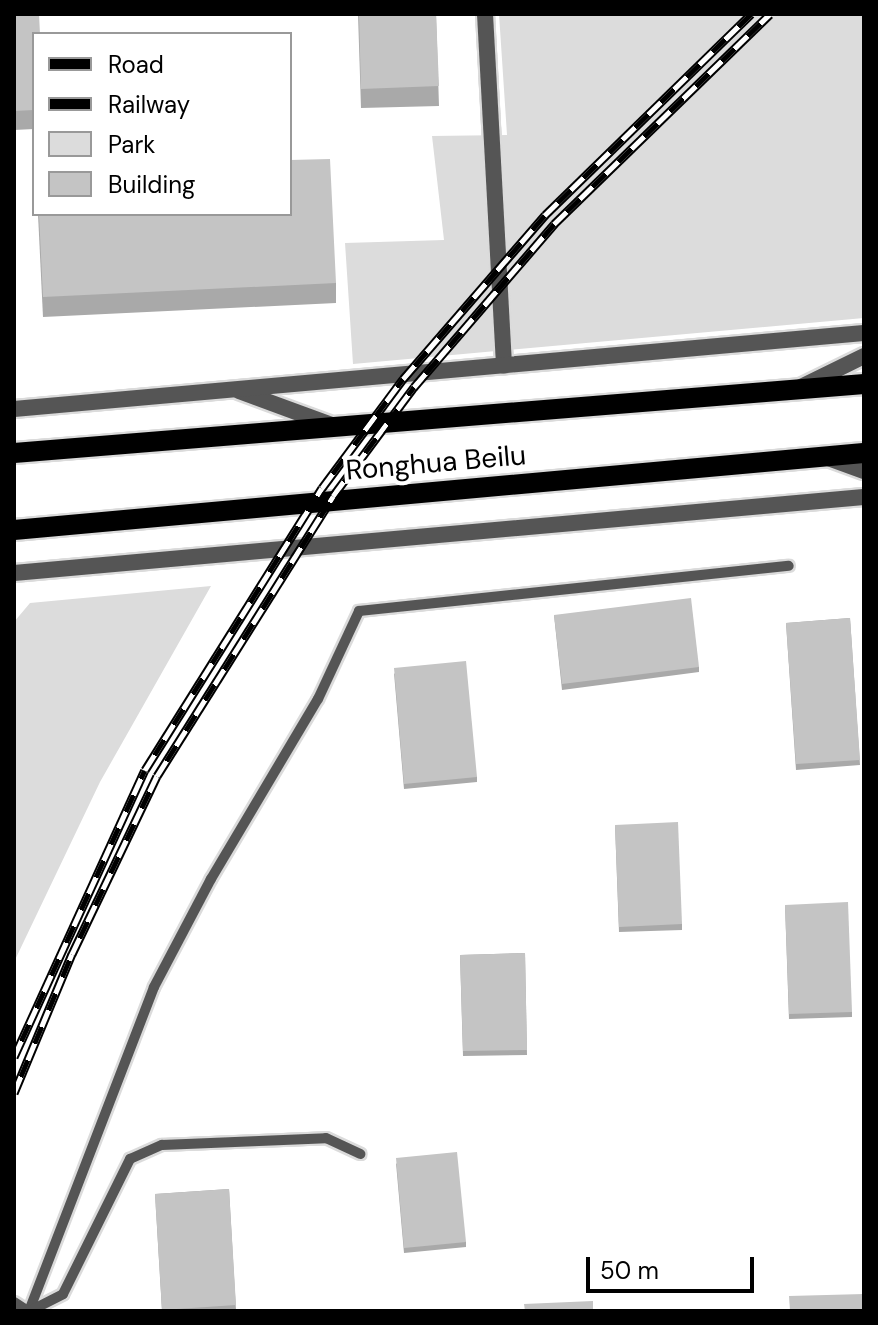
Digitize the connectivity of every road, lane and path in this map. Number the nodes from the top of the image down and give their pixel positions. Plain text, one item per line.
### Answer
1 (485, 14) edge
2 (864, 333) edge
3 (864, 356) edge
4 (504, 365) junction
5 (864, 384) edge
6 (234, 389) junction
7 (796, 389) junction
8 (14, 409) edge
9 (335, 427) junction
10 (14, 453) edge
11 (864, 453) edge
12 (823, 456) junction
13 (864, 471) edge
14 (864, 497) edge
15 (14, 530) edge
16 (789, 566) dead end
17 (14, 573) edge
18 (361, 1154) dead end
19 (14, 1302) edge
20 (29, 1311) edge

1 - 4 street
2 - 4 street
3 - 7 street
4 - 6 street
5 - 7 main road, Ronghua Beilu
6 - 8 street
6 - 9 street
7 - 9 main road, Ronghua Beilu
9 - 10 main road, Ronghua Beilu
11 - 12 main road, Ronghua Beilu
12 - 13 street
12 - 15 main road, Ronghua Beilu
14 - 17 street
16 - 20 lane
18 - 20 lane
19 - 20 lane

